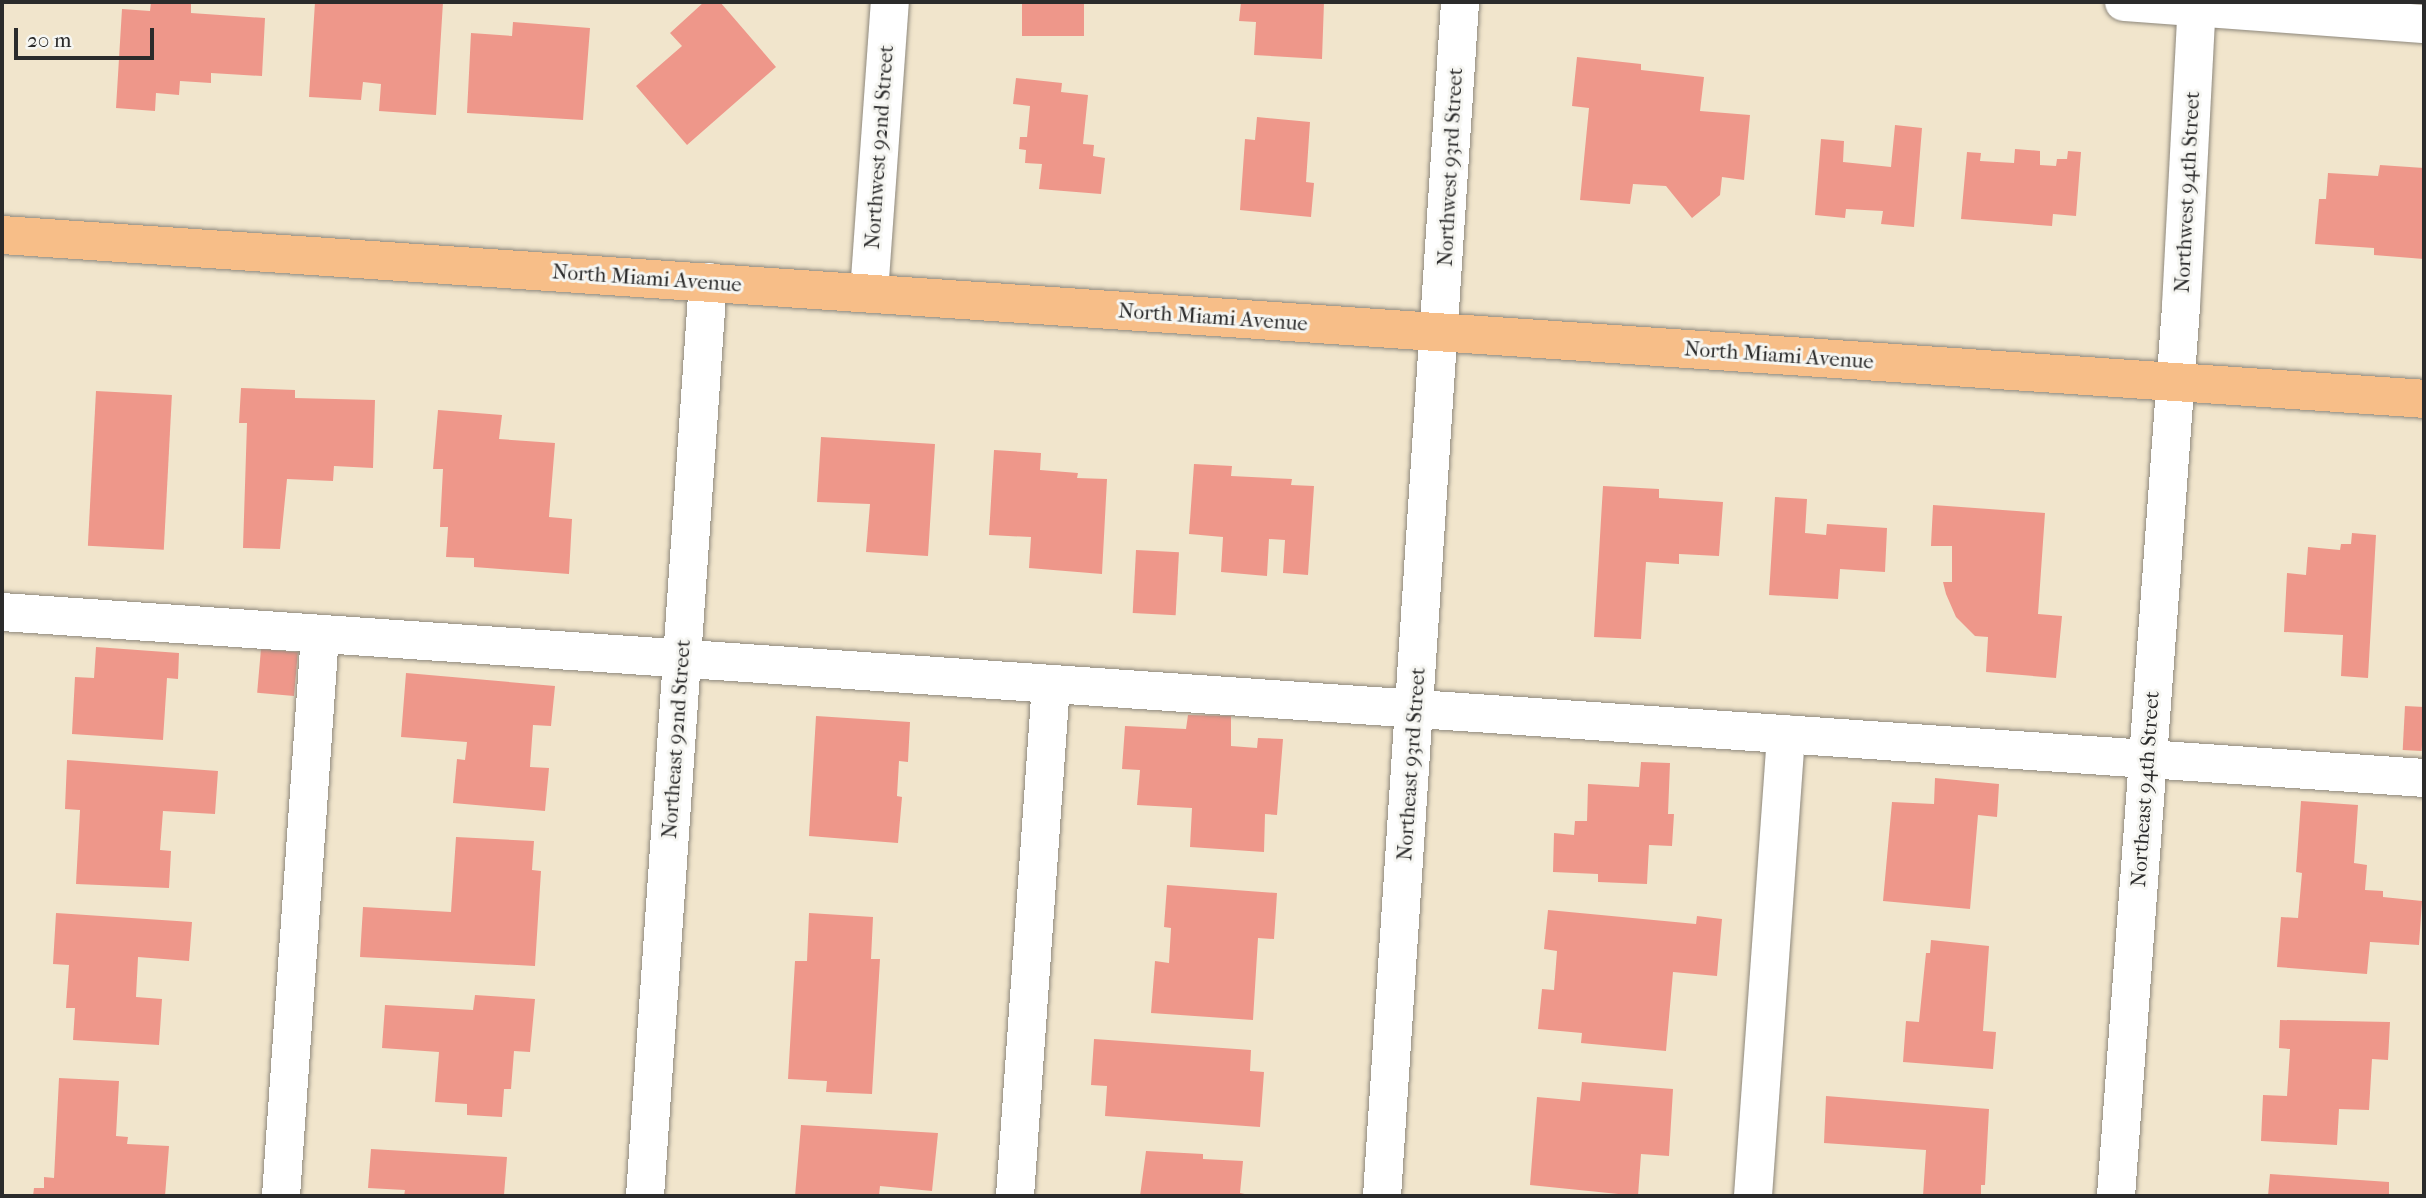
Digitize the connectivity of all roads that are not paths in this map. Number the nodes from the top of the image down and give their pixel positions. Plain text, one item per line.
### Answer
1 (890, 2) edge
2 (1460, 2) edge
3 (2124, 2) edge
4 (2197, 4) edge
5 (2424, 24) edge
6 (2, 235) edge
7 (708, 282) junction
8 (869, 293) junction
9 (1440, 332) junction
10 (2174, 382) junction
11 (2424, 399) edge
12 (2, 612) edge
13 (320, 634) junction
14 (682, 659) junction
15 (1051, 684) junction
16 (1415, 709) junction
17 (1786, 734) junction
18 (2147, 759) junction
19 (2424, 778) edge
20 (281, 1196) edge
21 (645, 1196) edge
22 (1015, 1196) edge
23 (1382, 1196) edge
24 (1753, 1196) edge
25 (2116, 1196) edge

1 - 8 street, Northwest 92nd Street
2 - 9 street, Northwest 93rd Street
3 - 4 street
4 - 5 street
4 - 10 street, Northwest 94th Street
6 - 7 main road, North Miami Avenue
7 - 8 main road, North Miami Avenue
7 - 14 street, Northeast 92nd Street
8 - 9 main road, North Miami Avenue
9 - 10 main road, North Miami Avenue
9 - 16 street, Northeast 93rd Street
10 - 11 main road, North Miami Avenue
10 - 18 street, Northeast 94th Street
12 - 13 street
13 - 14 street
13 - 20 street
14 - 15 street
14 - 21 street, Northeast 92nd Street
15 - 16 street
15 - 22 street
16 - 17 street
16 - 23 street, Northeast 93rd Street
17 - 18 street
17 - 24 street
18 - 19 street
18 - 25 street, Northeast 94th Street

